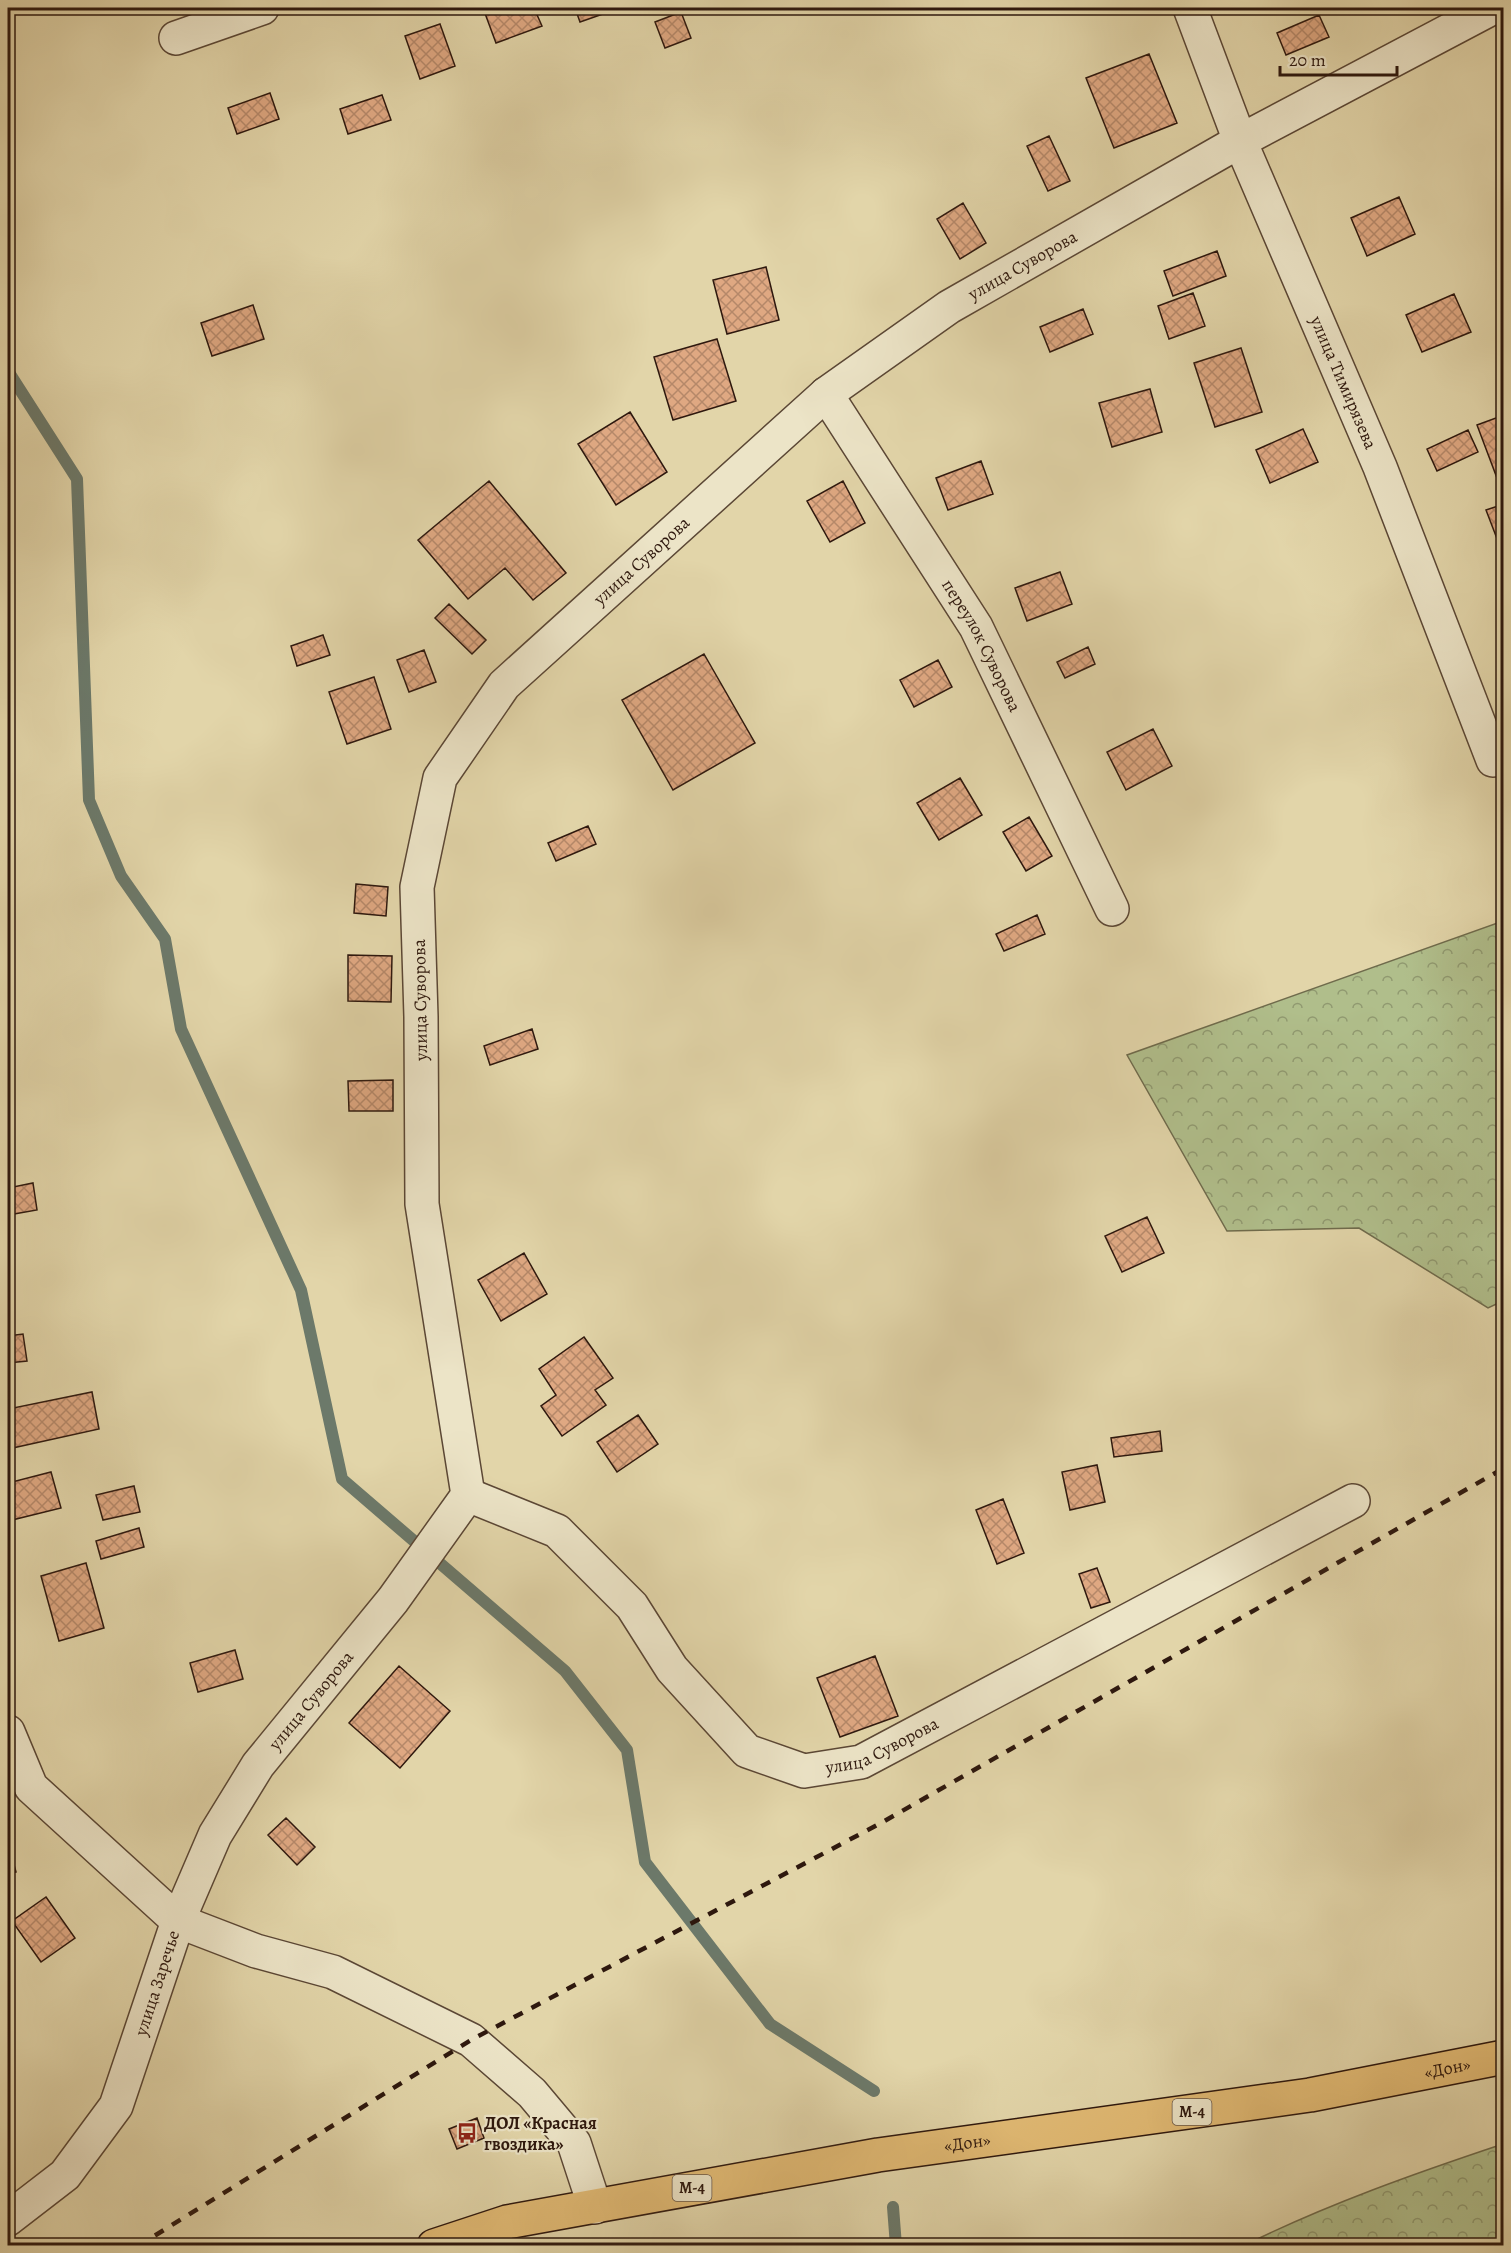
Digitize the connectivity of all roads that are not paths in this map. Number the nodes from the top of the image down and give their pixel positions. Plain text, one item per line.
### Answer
1 (262, 8) edge
2 (1190, 8) edge
3 (1492, 8) edge
4 (176, 38) dead end
5 (1240, 141) junction
6 (825, 394) junction
7 (1498, 757) edge
8 (1112, 909) dead end
9 (468, 1495) junction
10 (1353, 1502) dead end
11 (8, 1732) edge
12 (178, 1921) junction
13 (1503, 2057) edge
14 (595, 2206) junction
15 (8, 2219) edge
16 (434, 2246) edge

1 - 4 street
2 - 5 street, улица Тимирязева
3 - 5 street, улица Суворова
5 - 6 street, улица Суворова
5 - 7 street, улица Тимирязева
6 - 8 street, переулок Суворова
6 - 9 street, улица Суворова
9 - 10 street, улица Суворова
9 - 12 street, улица Суворова
11 - 12 street, улица Заречье
12 - 14 street
12 - 15 street, улица Заречье
13 - 14 highway, «Дон» / М-4
14 - 16 highway, «Дон» / М-4

